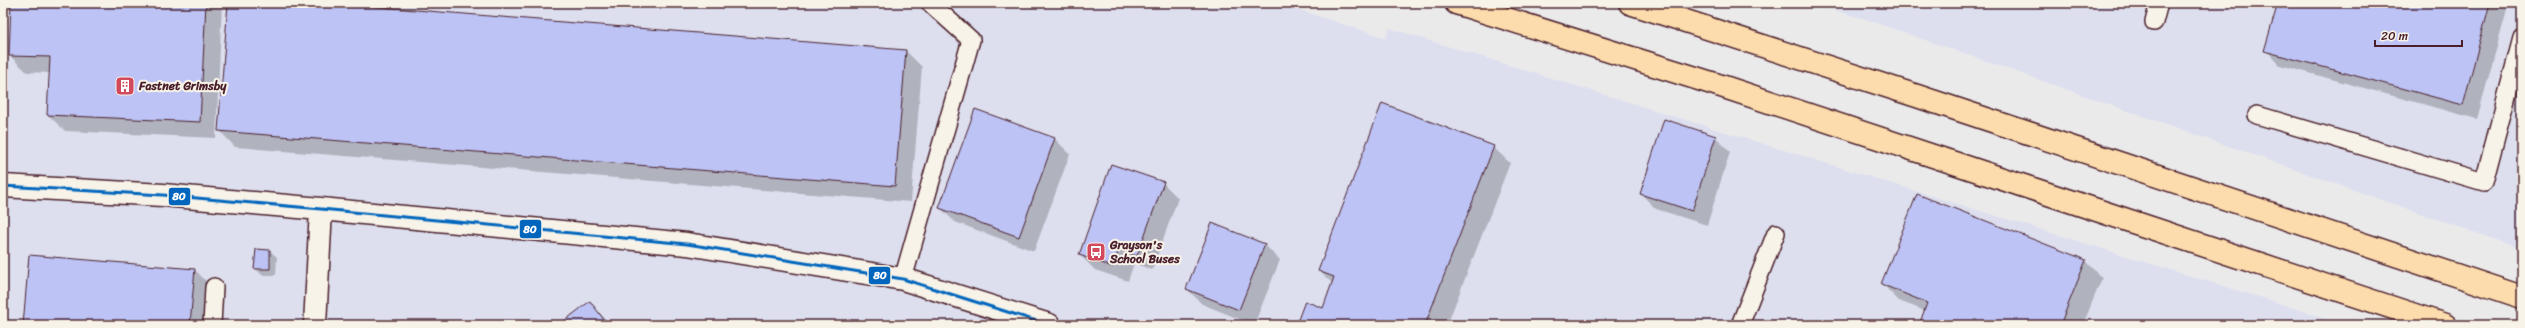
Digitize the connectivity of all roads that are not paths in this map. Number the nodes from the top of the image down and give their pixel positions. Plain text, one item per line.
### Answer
1 (930, 3) edge
2 (1456, 3) edge
3 (1630, 3) edge
4 (2159, 3) edge
5 (2154, 22) dead end
6 (2522, 38) edge
7 (2257, 115) dead end
8 (3, 186) edge
9 (321, 209) junction
10 (1776, 233) dead end
11 (903, 279) junction
12 (214, 287) dead end
13 (2522, 297) edge
14 (212, 325) edge
15 (315, 325) edge
16 (1047, 325) edge
17 (1740, 325) edge
18 (2445, 325) edge

1 - 11 lane
2 - 18 highway
3 - 13 highway
4 - 5 lane
6 - 7 lane
8 - 9 street
9 - 11 street
9 - 15 street
10 - 17 lane
11 - 16 street
12 - 14 lane

